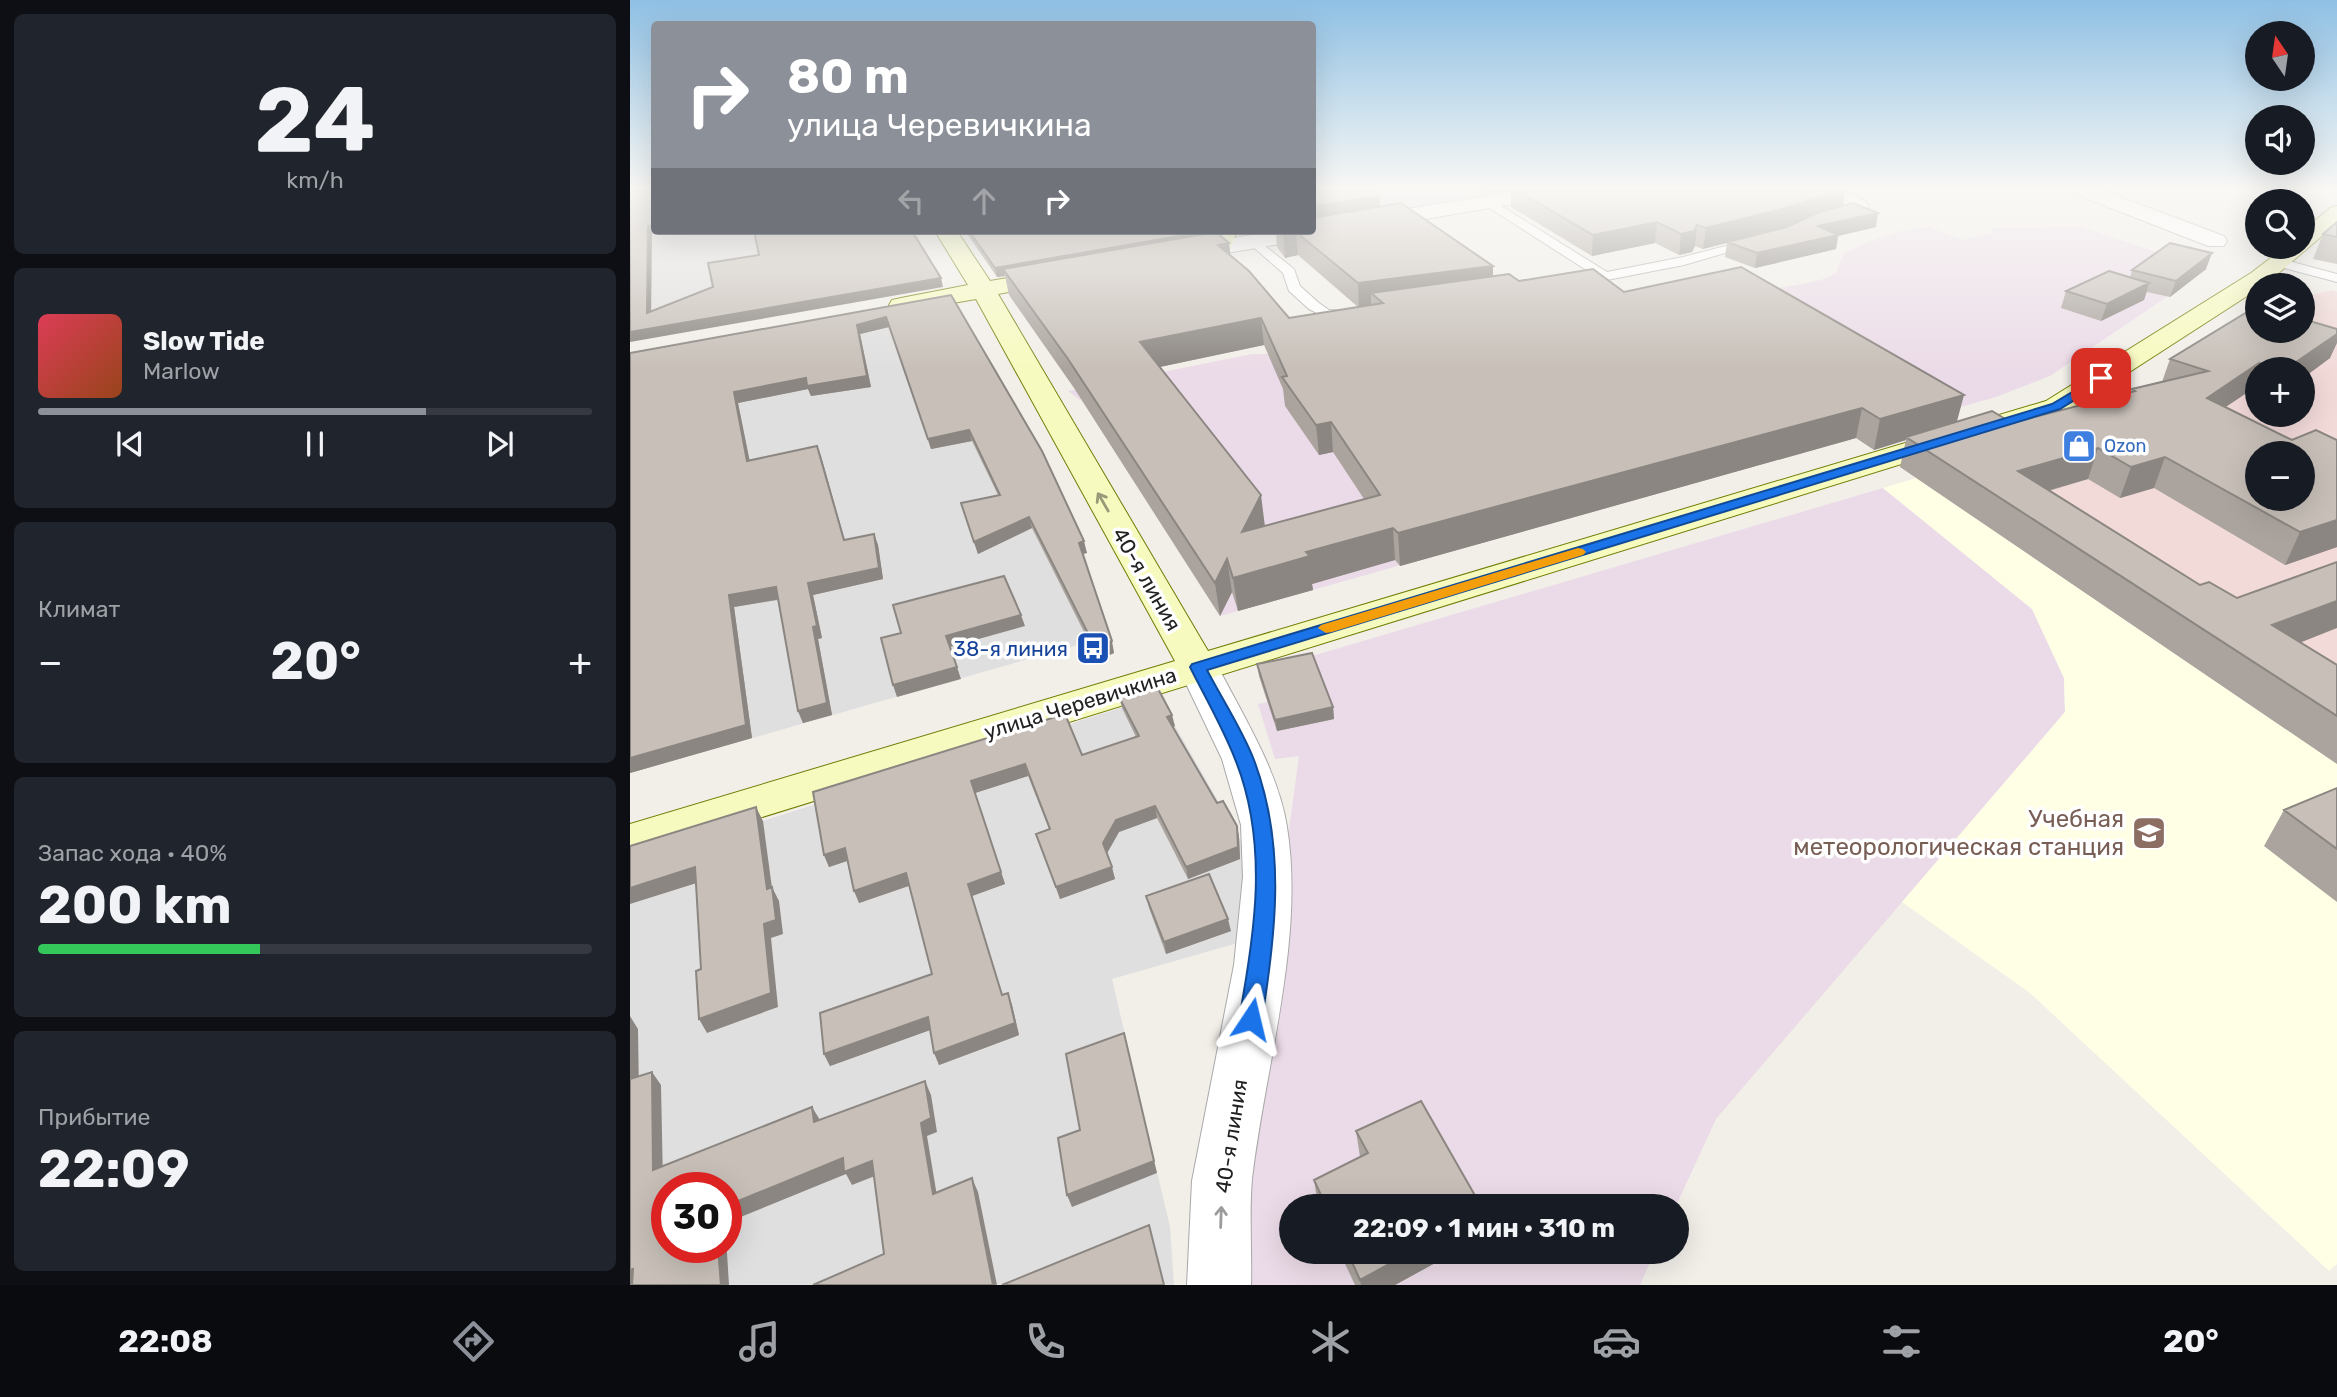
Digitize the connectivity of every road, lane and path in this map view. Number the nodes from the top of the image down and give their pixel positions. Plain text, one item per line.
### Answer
1 (958, 250) edge
2 (1181, 250) edge
3 (1264, 250) edge
4 (1563, 250) edge
5 (1721, 250) edge
6 (1155, 259) edge
7 (2282, 259) edge
8 (2307, 259) edge
9 (1075, 274) edge
10 (1606, 277) junction
11 (2337, 278) edge
12 (1561, 285) edge
13 (983, 290) junction
14 (874, 310) edge
15 (1371, 313) edge
16 (1198, 667) junction
17 (630, 841) edge
18 (1219, 1285) edge

1 - 13 street, 40-я линия
2 - 6 street
3 - 15 lane
4 - 10 lane
5 - 10 lane
7 - 16 street, улица Черевичкина
8 - 11 lane
9 - 13 street
10 - 12 lane
13 - 14 street
16 -> 13 street, 40-я линия
16 - 17 street, улица Черевичкина
18 -> 16 street, 40-я линия

